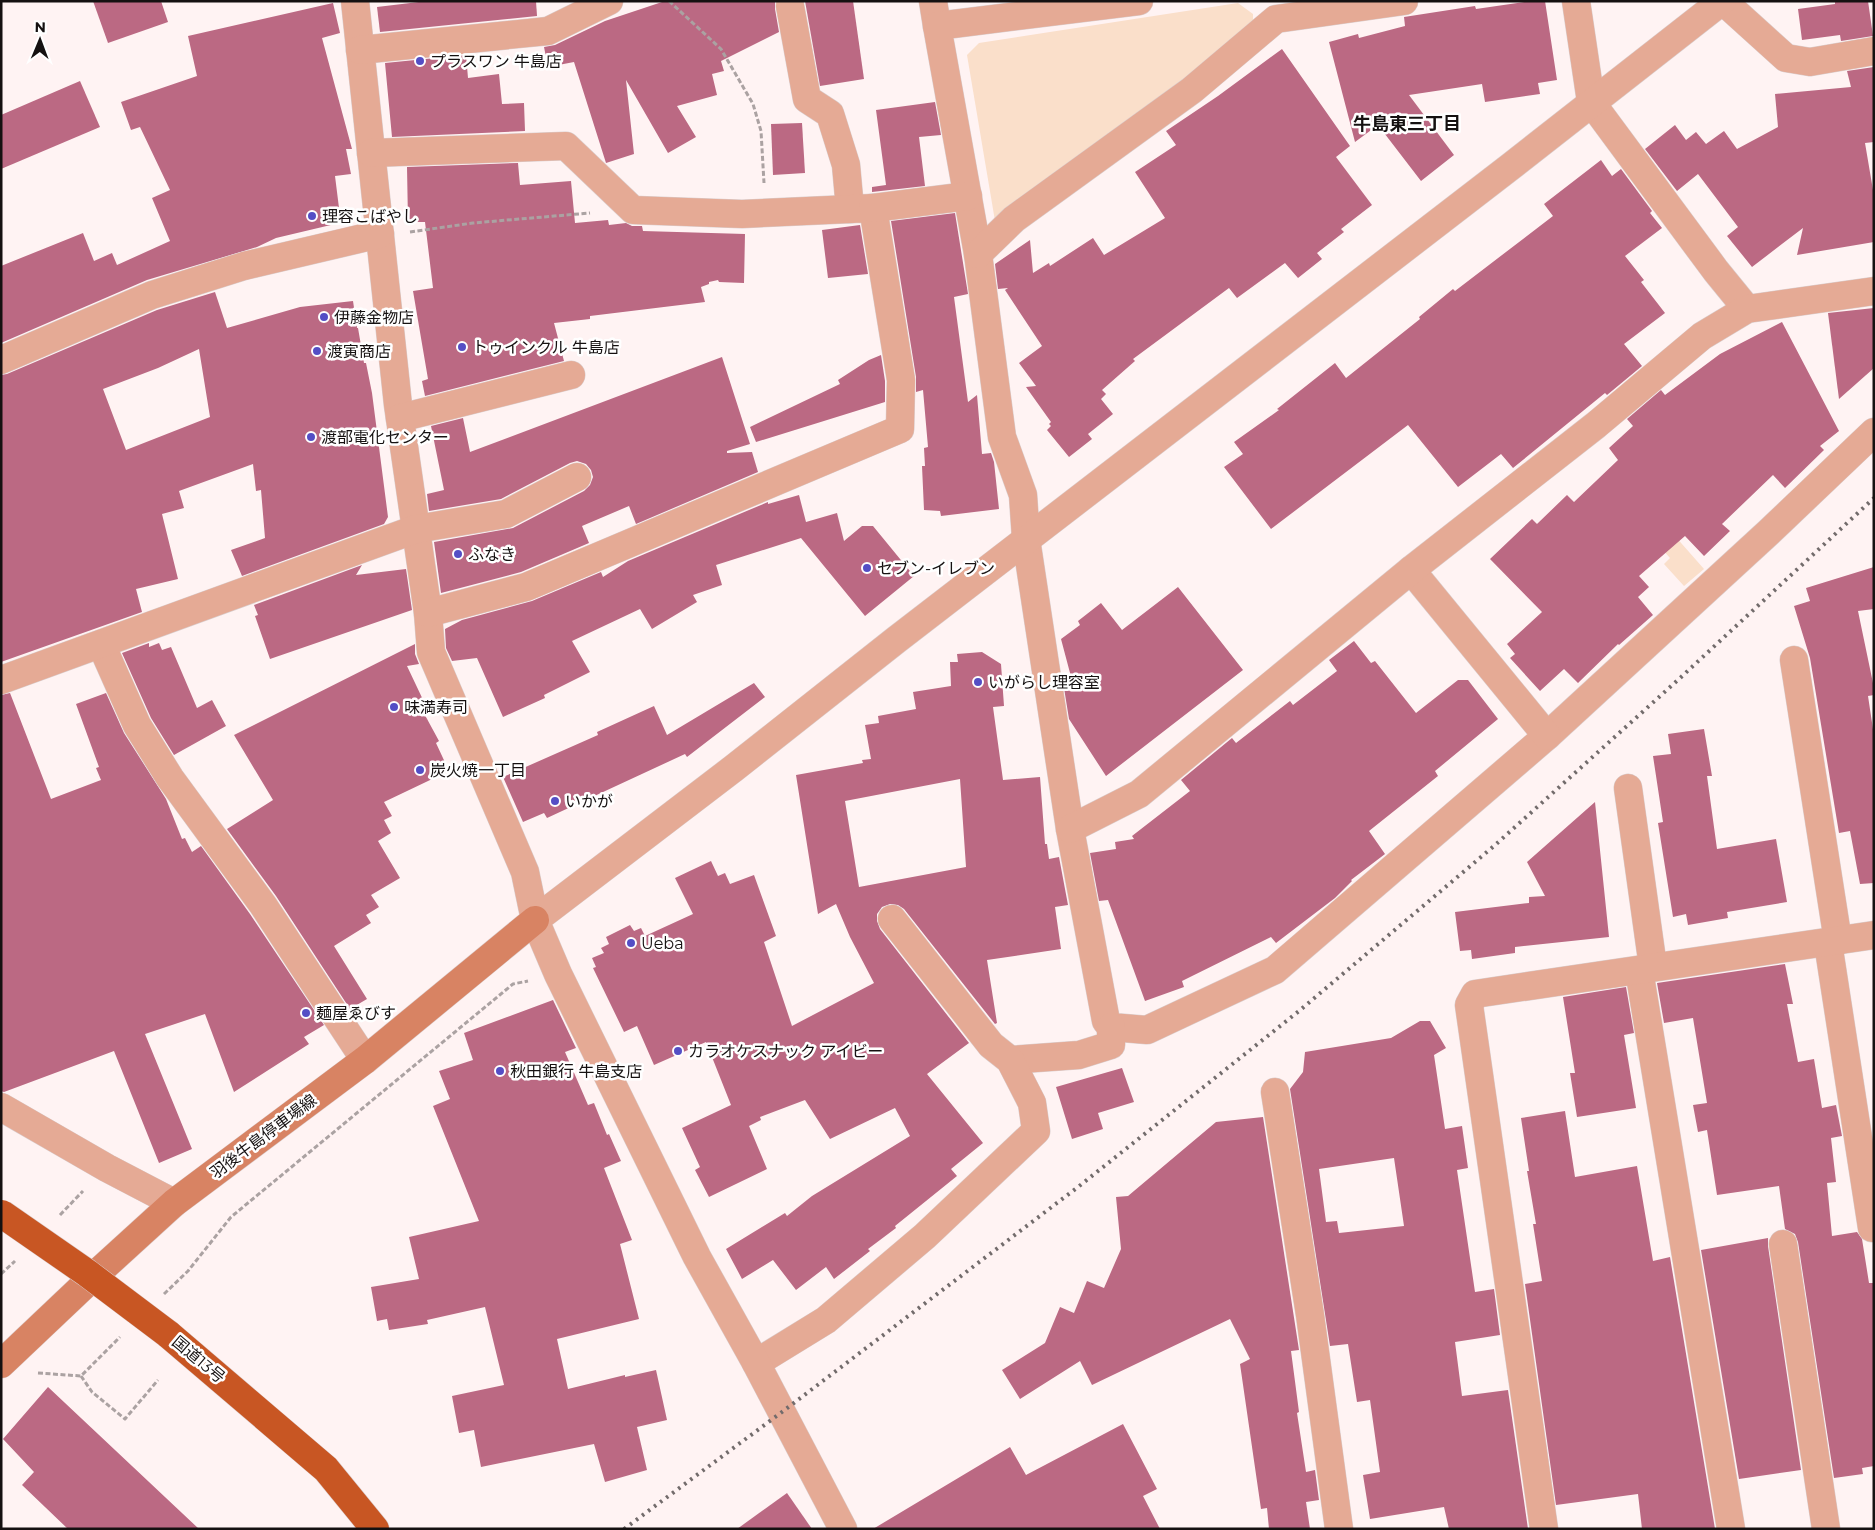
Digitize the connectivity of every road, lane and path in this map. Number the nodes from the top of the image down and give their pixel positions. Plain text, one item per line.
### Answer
1 (356, 1) edge
2 (609, 1) edge
3 (669, 1) edge
4 (1139, 1) edge
5 (1404, 1) edge
6 (1576, 1) edge
7 (1722, 1) edge
8 (790, 6) dead end
9 (1269, 10) edge
10 (935, 14) edge
11 (360, 50) junction
12 (1874, 51) edge
13 (1591, 102) junction
14 (371, 153) junction
15 (968, 196) junction
16 (861, 209) junction
17 (633, 210) junction
18 (765, 213) junction
19 (380, 235) junction
20 (978, 254) junction
21 (1874, 291) edge
22 (1747, 309) junction
23 (1, 360) edge
24 (571, 375) dead end
25 (400, 418) junction
26 (1874, 432) edge
27 (577, 477) dead end
28 (416, 529) junction
29 (1026, 540) junction
30 (1411, 570) junction
31 (428, 613) junction
32 (101, 644) junction
33 (1794, 660) dead end
34 (1, 680) edge
35 (1547, 736) junction
36 (1628, 788) dead end
37 (1070, 829) junction
38 (535, 920) junction
39 (892, 920) dead end
40 (1874, 935) edge
41 (1833, 942) junction
42 (1646, 968) junction
43 (558, 974) junction
44 (1111, 1027) junction
45 (365, 1060) junction
46 (1010, 1060) junction
47 (1275, 1092) dead end
48 (1, 1107) edge
49 (174, 1203) junction
50 (2, 1214) edge
51 (1872, 1228) dead end
52 (1783, 1244) dead end
53 (188, 1271) dead end
54 (105, 1352) dead end
55 (4, 1355) edge
56 (756, 1363) junction
57 (81, 1376) junction
58 (158, 1380) dead end
59 (375, 1529) edge
60 (843, 1529) edge
61 (1339, 1529) edge
62 (1544, 1529) edge
63 (1731, 1529) edge
64 (1826, 1529) edge

1 - 11 street
2 - 11 street
3 - 18 path
4 - 10 street
5 - 9 street
6 - 13 street
7 - 12 street
7 - 13 street
8 - 16 street
9 - 20 street
10 - 15 street
11 - 14 street
13 - 22 street
13 - 29 street
14 - 17 street
14 - 19 street
15 - 16 street
15 - 20 street
16 - 18 street
16 - 31 street
17 - 18 street
17 - 19 path
19 - 23 street
19 - 25 street
20 - 29 street
21 - 22 street
22 - 30 street
24 - 25 street
25 - 28 street
26 - 35 street
27 - 28 street
28 - 31 street
28 - 32 street
29 - 37 street
29 - 38 street
30 - 35 street
30 - 37 street
31 - 38 street
32 - 34 street
32 - 45 street
33 - 41 street
35 - 44 street
36 - 42 street
37 - 44 street
38 - 43 street
38 - 45 main road, 羽後牛島停車場線
39 - 46 street
40 - 41 street
41 - 42 street
41 - 51 street
42 - 62 street
42 - 63 street
43 - 53 path
43 - 56 street
44 - 46 street
45 - 49 main road, 羽後牛島停車場線
46 - 56 street
47 - 61 street
48 - 49 street
49 - 55 main road, 羽後牛島停車場線
50 - 59 highway, 国道13号, bridge
52 - 64 street
54 - 57 path
55 - 57 path
56 - 60 street
57 - 58 path

